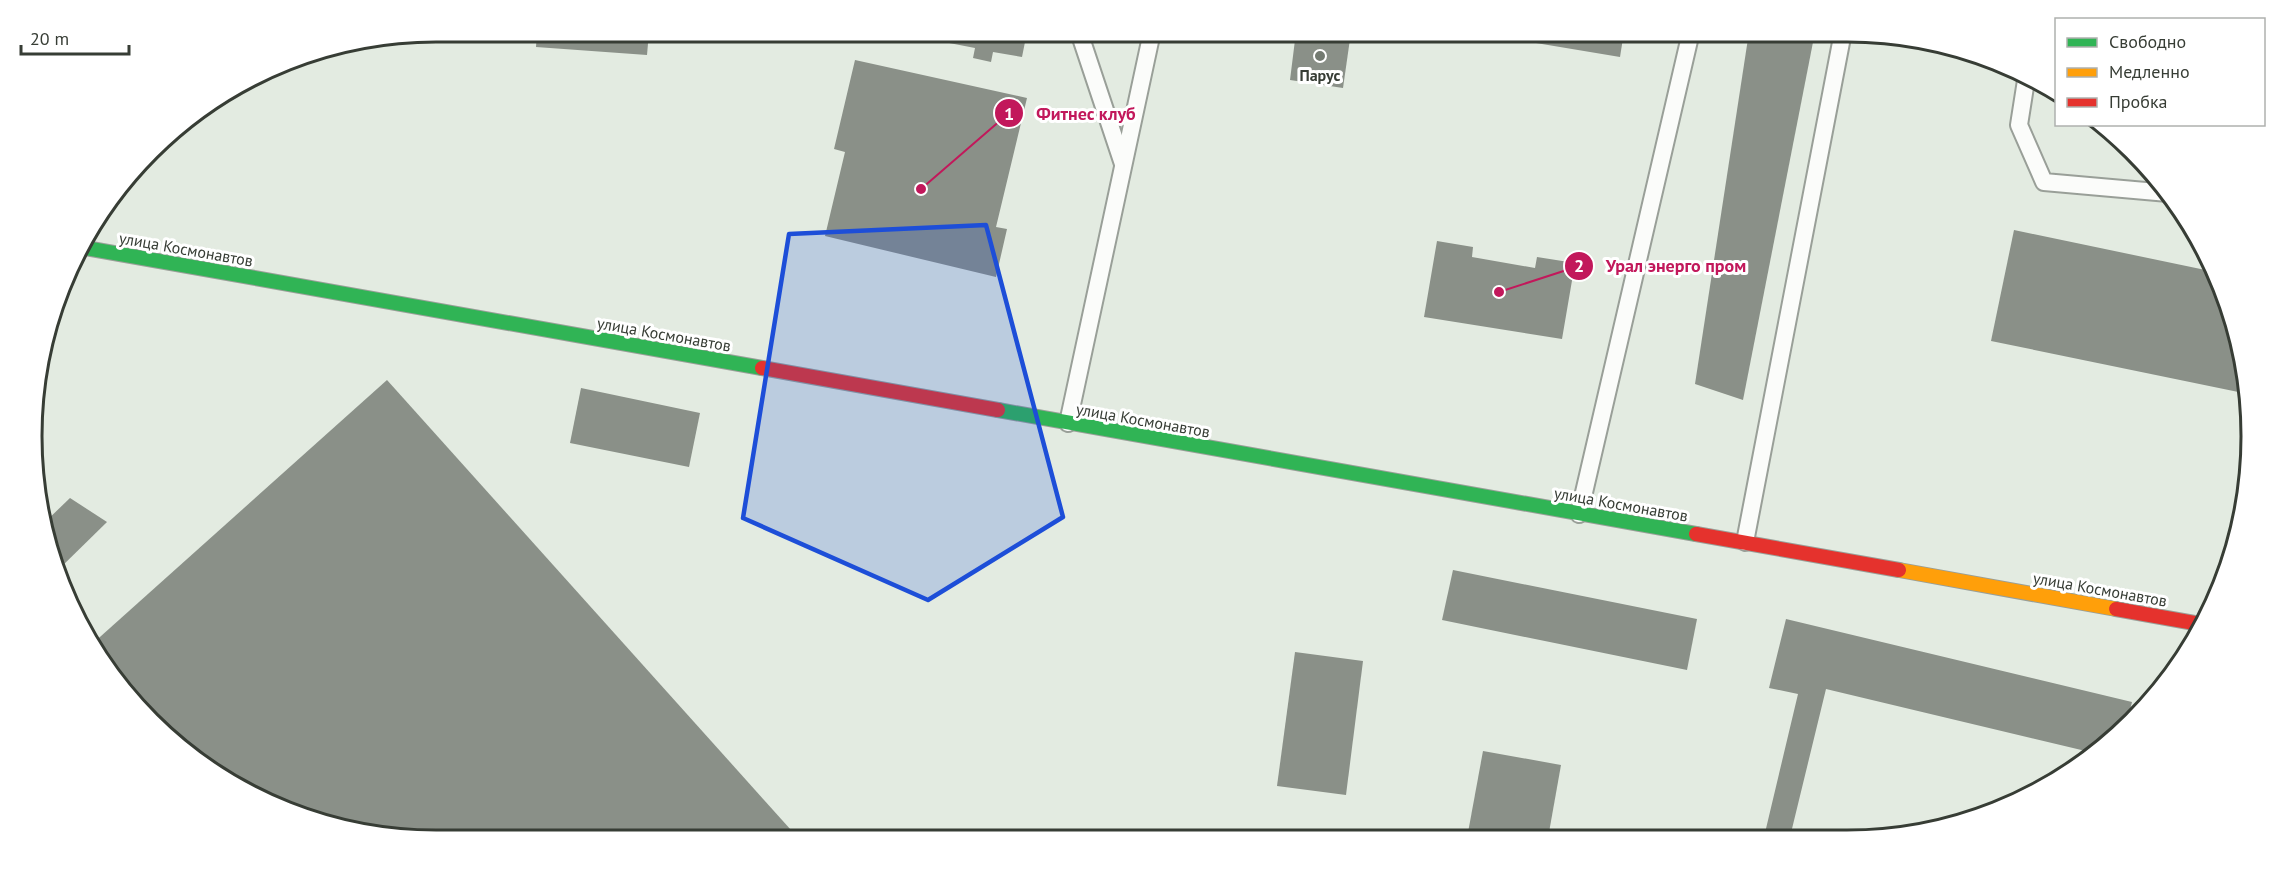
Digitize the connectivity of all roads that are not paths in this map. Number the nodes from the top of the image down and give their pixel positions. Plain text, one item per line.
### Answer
1 (1082, 42) edge
2 (1150, 42) edge
3 (1689, 42) edge
4 (1841, 42) edge
5 (2026, 86) edge
6 (1123, 165) junction
7 (2157, 192) edge
8 (90, 249) edge
9 (1068, 423) junction
10 (1579, 514) junction
11 (1745, 542) junction
12 (2193, 623) edge

1 - 6 lane
2 - 6 lane
3 - 10 lane
4 - 11 lane
5 - 7 lane
6 - 9 lane
8 - 9 main road, улица Космонавтов
9 - 10 main road, улица Космонавтов
10 - 11 main road, улица Космонавтов
11 - 12 main road, улица Космонавтов

